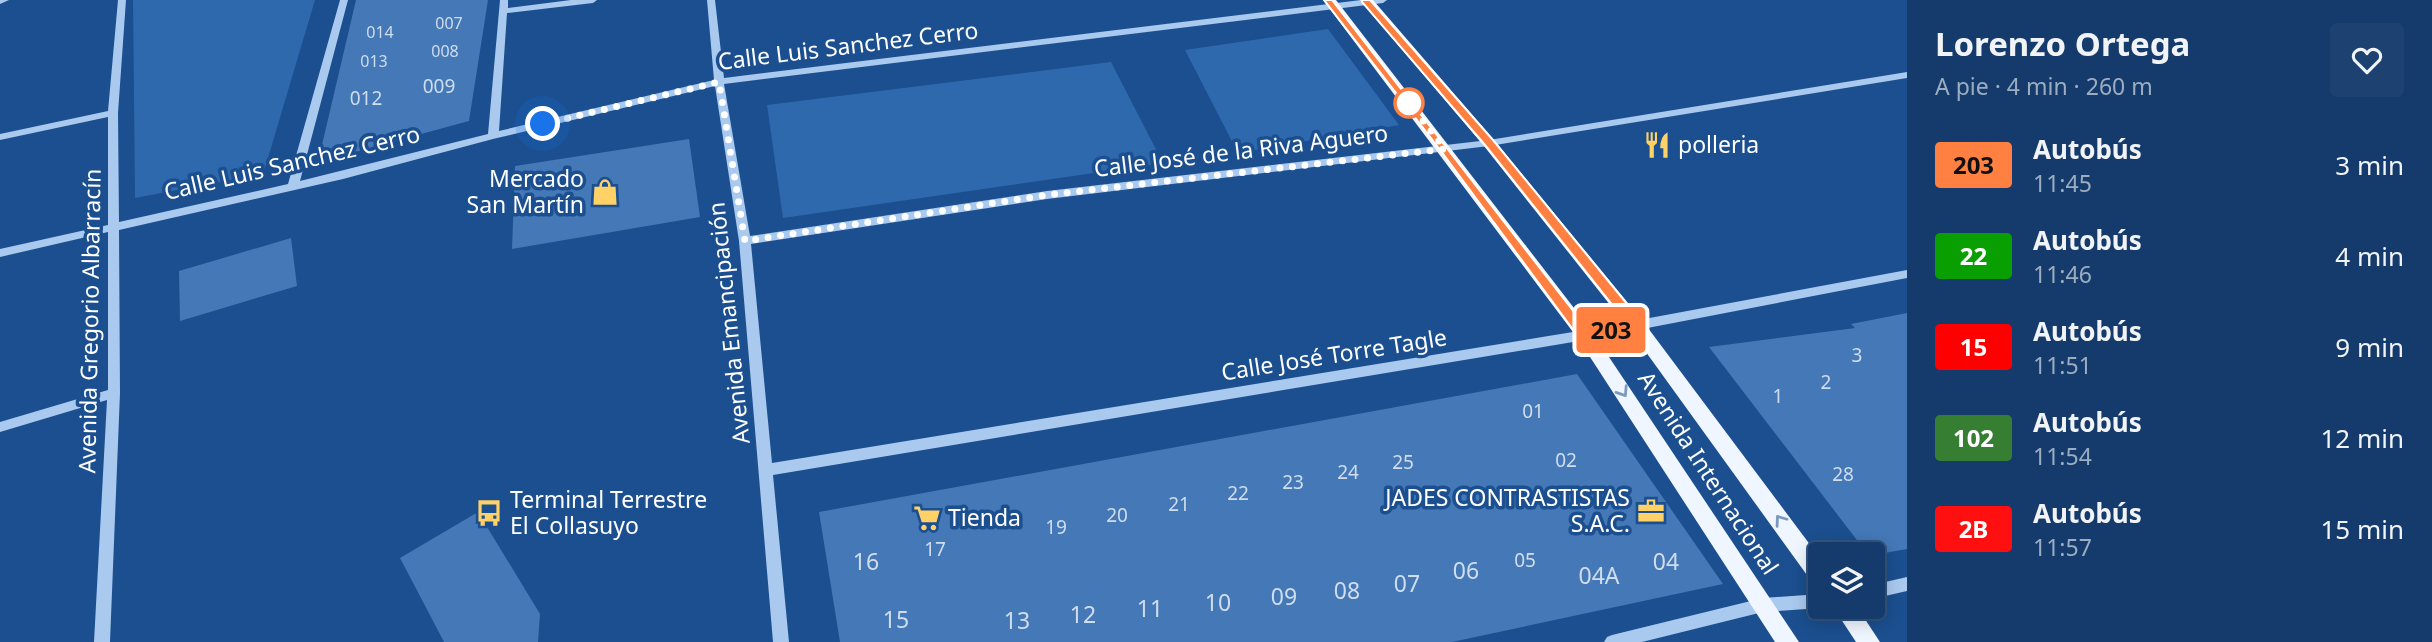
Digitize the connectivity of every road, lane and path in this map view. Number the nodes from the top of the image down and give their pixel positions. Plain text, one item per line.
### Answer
1 (5, 0) edge
2 (122, 0) edge
3 (344, 0) edge
4 (593, 0) edge
5 (711, 0) edge
6 (0, 1) edge
7 (1372, 1) edge
8 (1331, 3) edge
9 (503, 6) edge
10 (1907, 75) edge
11 (719, 82) junction
12 (113, 113) junction
13 (493, 136) junction
14 (0, 137) edge
15 (1489, 143) junction
16 (1445, 149) junction
17 (293, 186) junction
18 (112, 227) junction
19 (745, 241) junction
20 (0, 253) edge
21 (1907, 274) edge
22 (1636, 325) junction
23 (1585, 335) junction
24 (114, 393) junction
25 (0, 427) edge
26 (766, 470) junction
27 (1808, 559) edge
28 (1907, 584) edge
29 (1885, 589) edge
30 (1808, 602) edge
31 (1763, 605) junction
32 (1852, 619) edge
33 (102, 642) edge
34 (781, 642) edge
35 (1612, 642) edge
36 (1788, 642) edge
37 (1868, 642) edge

1 - 6 street
2 - 12 street, Avenida Gregorio Albarracín
3 - 17 street
4 - 9 street
5 - 11 street, Avenida Emancipación
7 - 8 street, Calle Luis Sanchez Cerro
7 - 15 main road, Avenida Internacional
8 - 11 street, Calle Luis Sanchez Cerro
8 - 16 main road, Avenida Internacional
9 - 13 street
10 - 15 street, Calle José de la Riva Aguero
11 - 13 street, Calle Luis Sanchez Cerro
11 - 19 street, Avenida Emancipación
12 - 14 street
12 - 18 street, Avenida Gregorio Albarracín
13 - 17 street, Calle Luis Sanchez Cerro
15 - 16 street, Calle José de la Riva Aguero
15 - 22 main road, Avenida Internacional
16 - 19 street, Calle José de la Riva Aguero
16 - 23 main road, Avenida Internacional
17 - 18 street, Calle Luis Sanchez Cerro
18 - 20 street, Calle Luis Sanchez Cerro
18 - 24 street, Avenida Gregorio Albarracín
19 - 26 street, Avenida Emancipación
21 - 22 street, Calle José Torre Tagle
22 - 23 street, Calle José Torre Tagle
27 -> 22 main road, Avenida Internacional
23 - 26 street, Calle José Torre Tagle
23 -> 31 main road, Avenida Internacional
24 - 25 street
24 - 33 street, Avenida Gregorio Albarracín
26 - 34 street, Avenida Emancipación
28 - 29 street
30 - 31 street
31 - 35 street
31 - 36 main road, Avenida Internacional
32 - 37 main road

